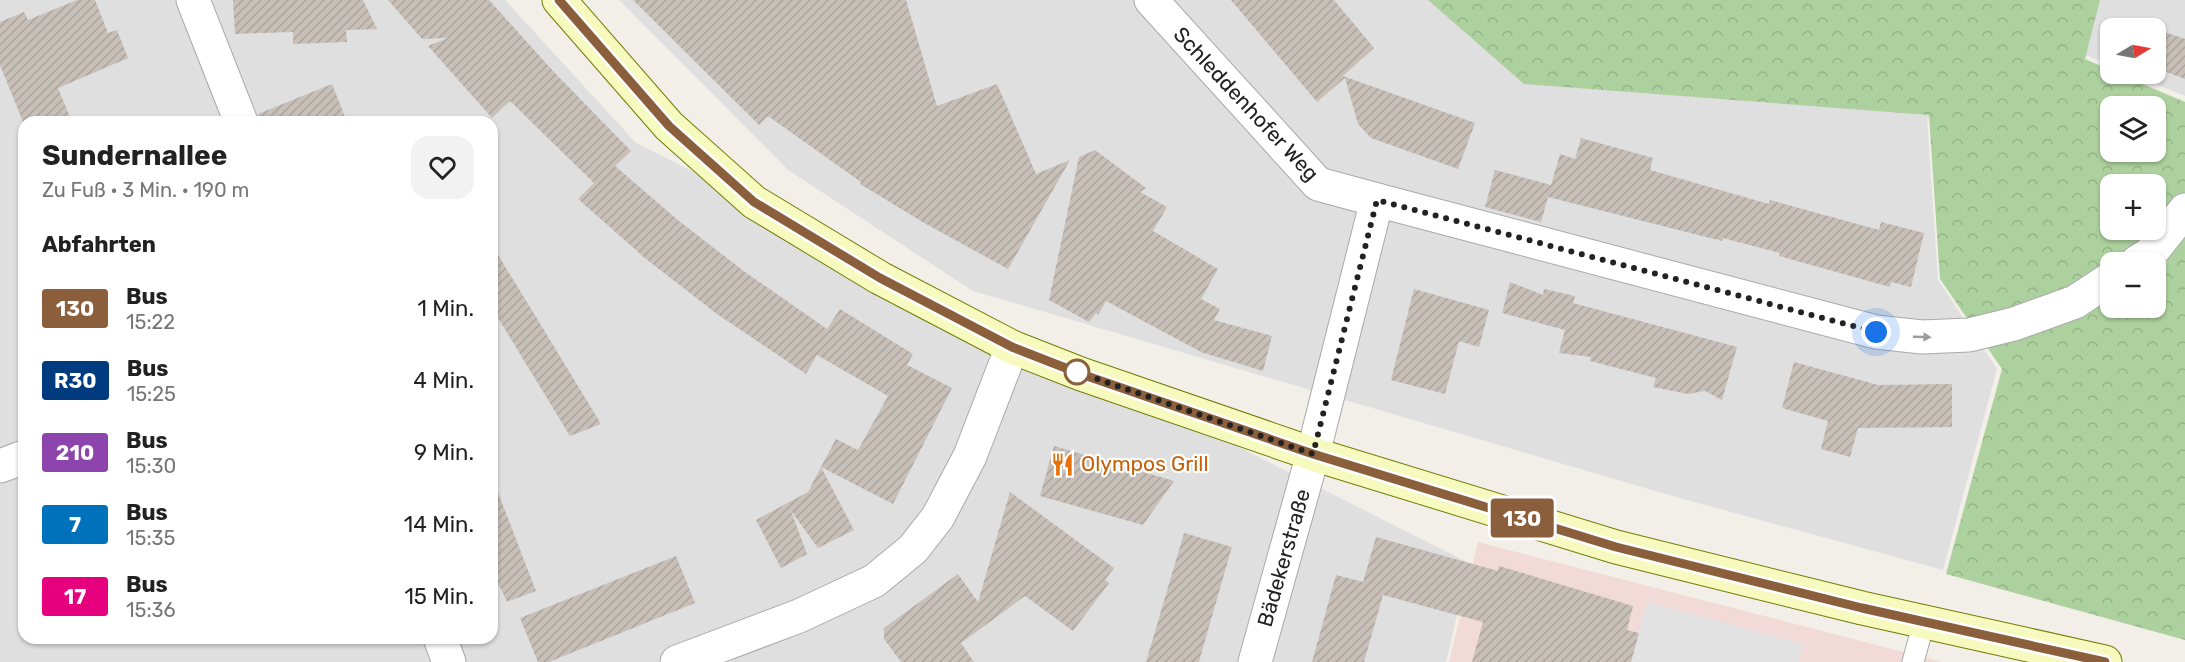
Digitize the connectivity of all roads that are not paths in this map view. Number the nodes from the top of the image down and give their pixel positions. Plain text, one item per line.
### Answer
1 (193, 0) edge
2 (559, 0) edge
3 (1151, 0) edge
4 (239, 116) edge
5 (1377, 200) junction
6 (2185, 210) edge
7 (2152, 252) edge
8 (2100, 286) edge
9 (1012, 347) junction
10 (1313, 454) junction
11 (18, 459) edge
12 (0, 466) edge
13 (1924, 622) junction
14 (442, 644) edge
15 (449, 662) edge
16 (677, 662) edge
17 (1255, 662) edge
18 (1913, 662) edge
19 (2105, 662) edge

1 - 4 street
2 - 9 main road
3 - 5 street, Schleddenhofer Weg
5 -> 8 street, Schleddenhofer Weg
5 - 10 street
6 - 7 street
9 - 10 main road
9 - 16 street
10 - 13 main road
10 - 17 street, Bädekerstraße
11 - 12 street
13 - 18 lane
13 - 19 main road
14 - 15 street

